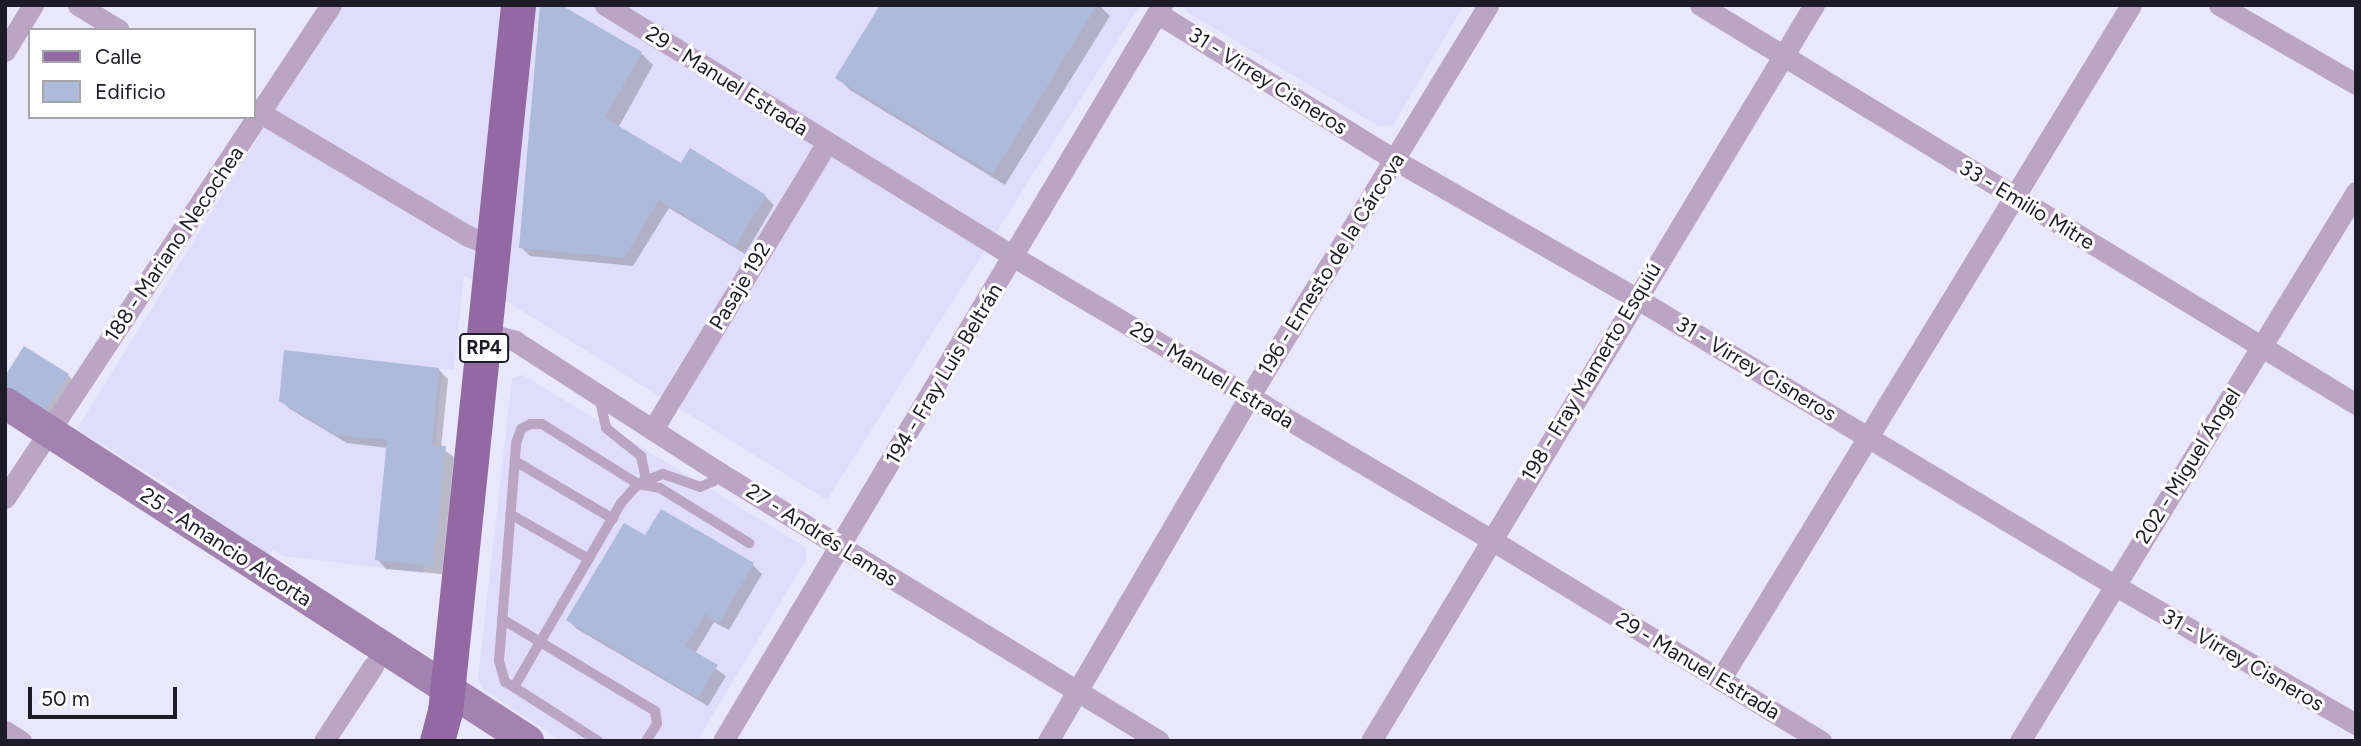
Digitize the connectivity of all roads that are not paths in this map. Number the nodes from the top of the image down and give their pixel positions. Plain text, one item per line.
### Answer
1 (33, 5) edge
2 (78, 5) edge
3 (331, 5) edge
4 (518, 5) edge
5 (605, 5) edge
6 (1488, 5) edge
7 (1700, 5) edge
8 (1814, 5) edge
9 (2131, 5) edge
10 (2219, 5) edge
11 (1160, 9) edge
12 (116, 28) edge
13 (5, 51) edge
14 (1783, 55) junction
15 (2356, 84) edge
16 (258, 112) edge
17 (253, 119) edge
18 (827, 143) junction
19 (1395, 160) junction
20 (2356, 192) edge
21 (2016, 199) junction
22 (493, 246) junction
23 (1014, 257) junction
24 (1636, 298) junction
25 (486, 333) junction
26 (2263, 346) junction
27 (599, 394) junction
28 (1249, 397) junction
29 (5, 403) edge
30 (2356, 404) edge
31 (5, 425) edge
32 (653, 429) junction
33 (1870, 436) junction
34 (45, 439) junction
35 (515, 461) junction
36 (720, 473) junction
37 (642, 482) junction
38 (5, 498) edge
39 (510, 514) junction
40 (612, 519) junction
41 (1490, 539) junction
42 (749, 543) dead end
43 (841, 547) junction
44 (589, 559) junction
45 (2114, 585) junction
46 (502, 619) junction
47 (541, 642) junction
48 (373, 666) junction
49 (1720, 680) junction
50 (514, 687) junction
51 (1077, 692) junction
52 (445, 721) edge
53 (2356, 724) edge
54 (5, 731) edge
55 (580, 736) edge
56 (21, 741) edge
57 (324, 741) edge
58 (489, 741) edge
59 (528, 741) edge
60 (598, 741) edge
61 (646, 741) edge
62 (723, 741) edge
63 (1048, 741) edge
64 (1159, 741) edge
65 (1371, 741) edge
66 (1821, 741) edge
67 (2021, 741) edge

1 - 13 street
2 - 12 street
3 - 16 street, 188 - Mariano Necochea
4 - 22 main road, RP4
5 - 18 street, 29 - Manuel Estrada
6 - 19 street, 196 - Ernesto de la Cárcova
7 - 14 street, 33 - Emilio Mitre
8 - 14 street, 198 - Fray Mamerto Esquiú
9 - 21 street
10 - 15 street
11 - 19 street, 31 - Virrey Cisneros
11 - 23 street, 194 - Fray Luis Beltrán
14 - 21 street, 33 - Emilio Mitre
14 - 24 street, 198 - Fray Mamerto Esquiú
16 - 22 street
17 - 34 street, 188 - Mariano Necochea
18 - 23 street, 29 - Manuel Estrada
18 - 32 street, Pasaje 192
19 - 24 street, 31 - Virrey Cisneros
19 - 28 street, 196 - Ernesto de la Cárcova
20 - 26 street, 202 - Miguel Ángel
21 - 26 street, 33 - Emilio Mitre
21 - 33 street
22 - 25 main road, RP4
23 - 28 street, 29 - Manuel Estrada
23 - 43 street, 194 - Fray Luis Beltrán
24 - 33 street, 31 - Virrey Cisneros
24 - 41 street, 198 - Fray Mamerto Esquiú
25 - 27 street, 27 - Andrés Lamas
25 - 52 main road, RP4
26 - 30 street, 33 - Emilio Mitre
26 - 45 street, 202 - Miguel Ángel
27 - 32 street, 27 - Andrés Lamas
27 - 37 lane
28 - 41 street, 29 - Manuel Estrada
28 - 51 street, 196 - Ernesto de la Cárcova
29 - 34 main road, 25 - Amancio Alcorta
31 - 34 main road
32 - 36 street, 27 - Andrés Lamas
33 - 45 street, 31 - Virrey Cisneros
33 - 49 street
34 - 38 street, 188 - Mariano Necochea
34 - 48 main road
34 - 52 main road, 25 - Amancio Alcorta
35 - 37 lane
35 - 39 lane
35 - 40 lane
36 - 37 lane
36 - 43 street, 27 - Andrés Lamas
37 - 40 lane
37 - 42 lane
39 - 44 lane
39 - 46 lane
40 - 44 lane
41 - 49 street, 29 - Manuel Estrada
41 - 65 street, 198 - Fray Mamerto Esquiú
43 - 51 street, 27 - Andrés Lamas
43 - 62 street, 194 - Fray Luis Beltrán
44 - 47 lane
45 - 53 street, 31 - Virrey Cisneros
45 - 67 street, 202 - Miguel Ángel
46 - 47 lane
46 - 50 lane
47 - 50 lane
47 - 61 lane
48 - 52 main road
48 - 57 street
49 - 66 street, 29 - Manuel Estrada
50 - 55 lane
51 - 63 street, 196 - Ernesto de la Cárcova
51 - 64 street, 27 - Andrés Lamas
52 - 58 main road
52 - 59 main road
54 - 56 street
55 - 60 lane

